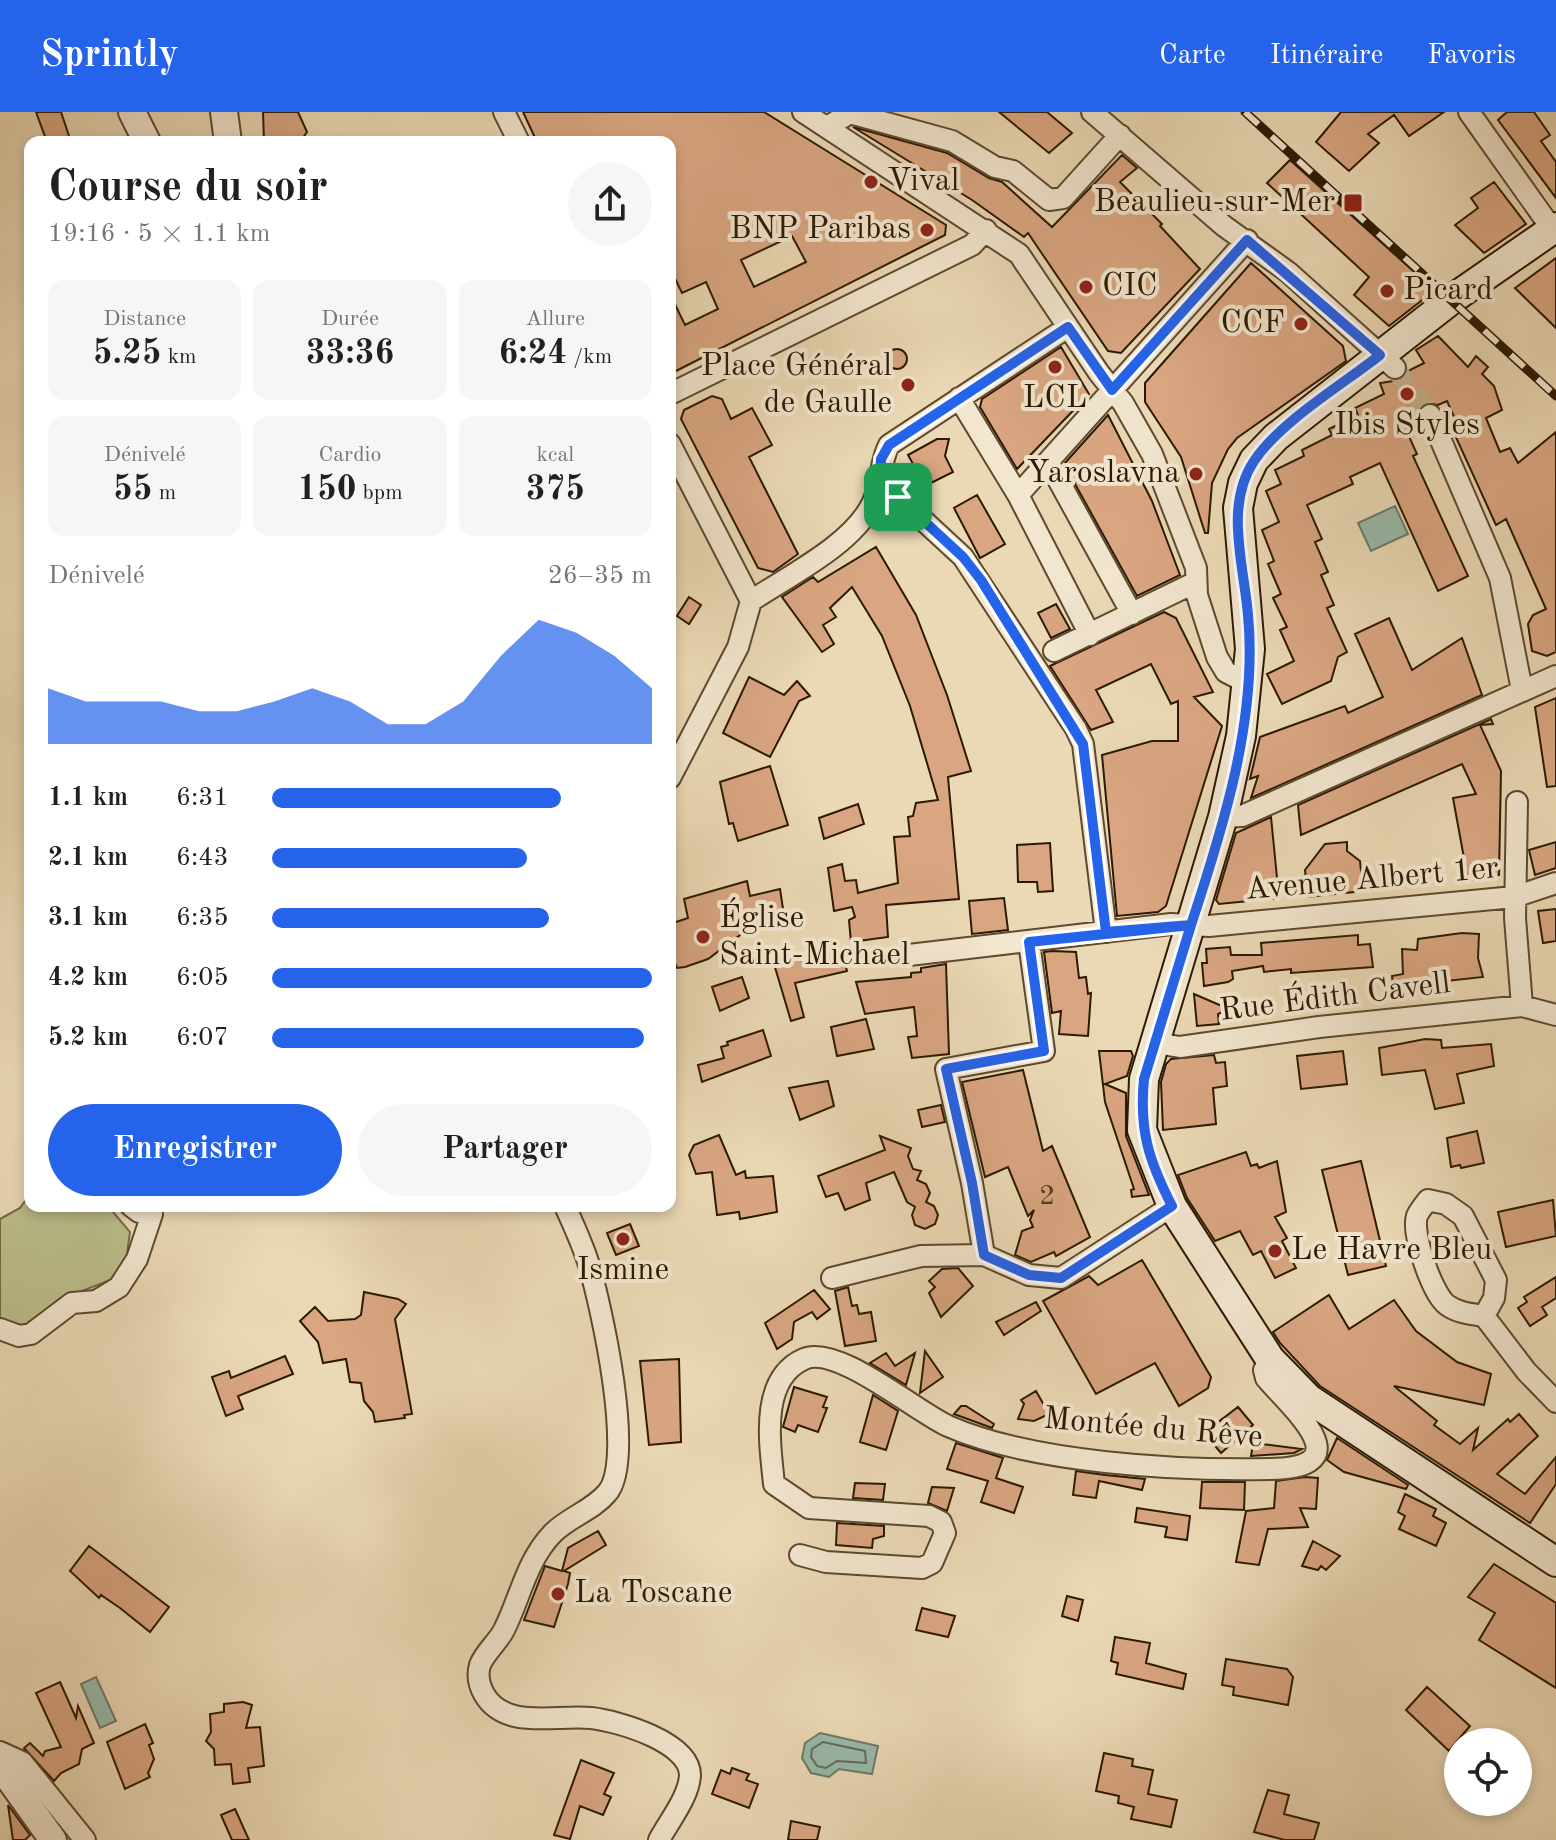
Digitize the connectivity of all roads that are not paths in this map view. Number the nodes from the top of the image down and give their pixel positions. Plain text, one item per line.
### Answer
1 (132, 112) edge
2 (224, 112) edge
3 (504, 112) edge
4 (803, 112) edge
5 (1092, 112) edge
6 (1469, 112) edge
7 (827, 127) junction
8 (1120, 135) junction
9 (144, 136) edge
10 (227, 136) edge
11 (516, 136) edge
12 (1554, 228) edge
13 (986, 230) junction
14 (1247, 240) junction
15 (1068, 327) junction
16 (1388, 362) junction
17 (1112, 390) junction
18 (676, 391) edge
19 (959, 398) junction
20 (1430, 415) tunnel mouth
21 (676, 456) edge
22 (1049, 463) junction
23 (880, 488) junction
24 (1018, 495) junction
25 (1196, 582) junction
26 (751, 601) junction
27 (1132, 614) junction
28 (1090, 635) junction
29 (1054, 651) dead end
30 (1556, 676) edge
31 (1249, 684) junction
32 (1522, 690) junction
33 (676, 766) edge
34 (1517, 802) dead end
35 (1223, 817) junction
36 (1556, 883) edge
37 (1514, 897) junction
38 (1191, 925) junction
39 (1106, 932) junction
40 (1029, 942) junction
41 (909, 955) dead end
42 (1522, 1006) junction
43 (1556, 1015) edge
44 (1155, 1043) junction
45 (1172, 1206) junction
46 (156, 1212) edge
47 (567, 1212) edge
48 (984, 1255) junction
49 (832, 1278) dead end
50 (1484, 1316) junction
51 (0, 1329) edge
52 (1270, 1359) junction
53 (1556, 1402) edge
54 (800, 1555) dead end
55 (1556, 1562) edge
56 (0, 1752) edge
57 (0, 1766) edge
58 (53, 1840) edge
59 (85, 1840) edge
60 (659, 1840) edge

1 - 9 street
2 - 10 street
3 - 11 street
4 - 7 street
5 - 8 street
6 - 12 street
7 - 8 street
7 - 13 street
8 - 14 street
12 - 16 main road
13 - 15 street
13 - 18 street
14 - 16 street
14 - 17 street
15 - 17 street
15 - 19 street
16 - 31 main road
17 - 22 street
17 - 25 street
19 - 23 street
19 - 24 street
20 - 32 street
21 - 26 street
22 - 24 street
22 - 27 street
23 - 26 street
23 - 39 street
24 - 28 street
25 - 27 street
25 - 31 street
26 - 33 street
27 - 28 street
28 - 29 street
30 - 32 street
31 - 35 main road
32 - 35 street
34 - 37 street
35 - 38 main road
36 - 37 street, Avenue Albert 1er
37 - 38 street, Avenue Albert 1er
37 - 42 street
38 - 39 street, Avenue Albert 1er
38 - 44 main road
39 - 40 street, Avenue Albert 1er
40 - 41 street, Avenue Albert 1er
40 - 48 street
42 - 43 street
42 - 44 street, Rue Édith Cavell
44 - 45 main road
45 - 48 street
45 - 52 main road
46 - 51 street
47 - 60 street
48 - 49 street
50 - 50 street
50 - 53 street
52 - 54 street, Montée du Rêve
52 - 55 main road
56 - 59 street
57 - 58 street

